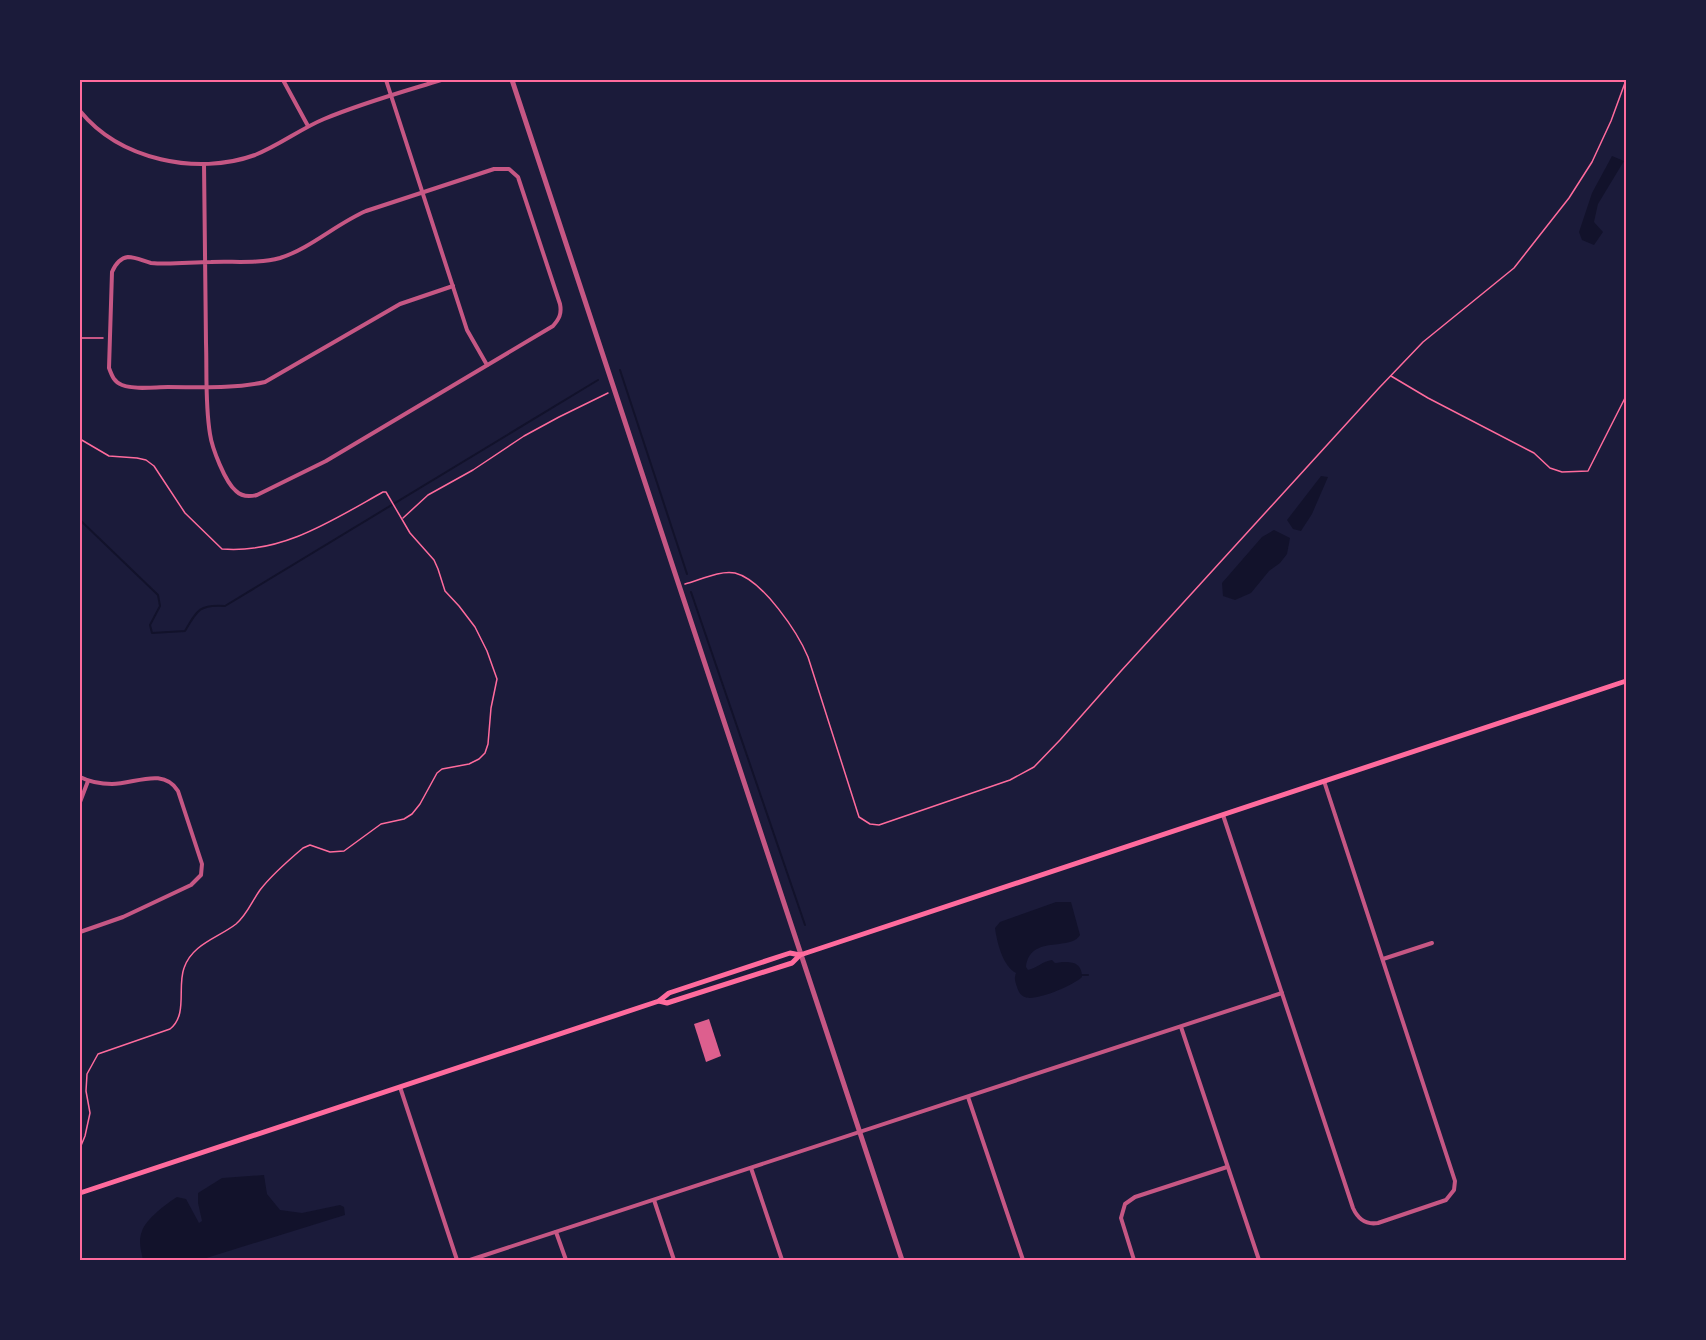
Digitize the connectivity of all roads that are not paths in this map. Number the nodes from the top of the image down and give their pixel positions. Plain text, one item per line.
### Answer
1 (283, 80) edge
2 (386, 80) edge
3 (441, 80) edge
4 (512, 80) edge
5 (391, 96) junction
6 (80, 111) edge
7 (308, 126) junction
8 (204, 165) junction
9 (422, 193) junction
10 (205, 262) junction
11 (453, 286) junction
12 (487, 365) junction
13 (207, 387) junction
14 (1626, 681) edge
15 (80, 777) edge
16 (88, 781) junction
17 (1324, 781) junction
18 (80, 802) edge
19 (1222, 815) junction
20 (80, 932) edge
21 (1432, 943) dead end
22 (800, 955) junction
23 (1383, 959) junction
24 (1282, 993) junction
25 (659, 1001) junction
26 (1181, 1027) junction
27 (400, 1087) junction
28 (969, 1096) junction
29 (859, 1132) junction
30 (1227, 1167) junction
31 (751, 1168) junction
32 (80, 1193) edge
33 (654, 1200) junction
34 (556, 1232) junction
35 (457, 1260) edge
36 (470, 1260) edge
37 (566, 1260) edge
38 (674, 1260) edge
39 (782, 1260) edge
40 (902, 1260) edge
41 (1023, 1260) edge
42 (1134, 1260) edge
43 (1258, 1260) edge

1 - 7 street
2 - 5 street
3 - 5 street
4 - 22 street
5 - 7 street
5 - 9 street
6 - 8 street
7 - 8 street
8 - 10 street
9 - 10 street
9 - 11 street
9 - 12 street
10 - 13 street
10 - 13 street
11 - 12 street
11 - 13 street
12 - 13 street
14 - 17 main road
15 - 16 street
16 - 18 street
16 - 20 street
17 - 19 main road
17 - 23 street
19 - 22 main road
19 - 24 street
21 - 23 street
22 - 25 main road
22 - 25 main road
22 - 29 street
23 - 24 street
24 - 26 street
25 - 27 main road
26 - 28 street
26 - 30 street
27 - 32 main road
27 - 35 street
28 - 29 street
28 - 41 street
29 - 31 street
29 - 40 street
30 - 42 street
30 - 43 street
31 - 33 street
31 - 39 street
33 - 34 street
33 - 38 street
34 - 36 street
34 - 37 street

